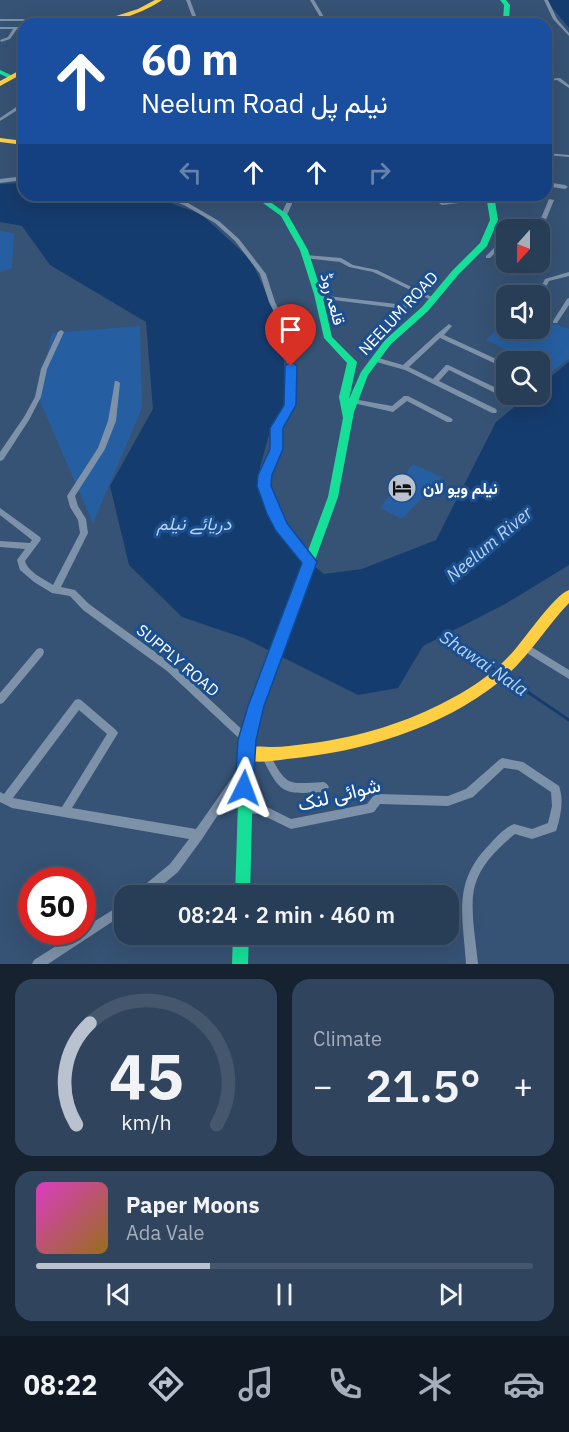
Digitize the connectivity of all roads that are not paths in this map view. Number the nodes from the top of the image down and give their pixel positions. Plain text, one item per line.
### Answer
1 (159, 0) edge
2 (188, 0) edge
3 (312, 0) edge
4 (497, 0) edge
5 (503, 0) edge
6 (546, 0) edge
7 (505, 14) junction
8 (112, 18) edge
9 (195, 18) edge
10 (322, 18) edge
11 (506, 18) edge
12 (0, 20) edge
13 (18, 20) edge
14 (0, 28) edge
15 (16, 28) joint
16 (569, 35) edge
17 (1, 41) edge
18 (0, 72) edge
19 (18, 73) edge
20 (11, 77) junction
21 (568, 77) edge
22 (558, 79) junction
23 (552, 80) edge
24 (0, 84) edge
25 (569, 87) edge
26 (18, 108) edge
27 (0, 120) edge
28 (0, 140) edge
29 (18, 142) edge
30 (552, 155) edge
31 (569, 156) edge
32 (18, 179) edge
33 (0, 181) edge
34 (552, 185) edge
35 (565, 187) dead end
36 (177, 201) edge
37 (264, 201) edge
38 (290, 201) edge
39 (456, 201) edge
40 (492, 201) edge
41 (552, 201) edge
42 (442, 203) dead end
43 (284, 215) junction
44 (544, 219) edge
45 (496, 249) edge
46 (306, 257) junction
47 (488, 257) dead end
48 (569, 274) edge
49 (544, 285) edge
50 (319, 297) junction
51 (433, 299) junction
52 (569, 300) edge
53 (405, 307) dead end
54 (555, 322) dead end
55 (449, 326) dead end
56 (61, 332) dead end
57 (439, 335) junction
58 (375, 359) junction
59 (496, 362) edge
60 (404, 368) junction
61 (435, 381) junction
62 (117, 383) dead end
63 (496, 391) edge
64 (353, 401) junction
65 (494, 411) dead end
66 (348, 419) junction
67 (449, 420) dead end
68 (0, 458) edge
69 (0, 511) edge
70 (0, 544) edge
71 (30, 546) junction
72 (310, 562) junction
73 (55, 590) junction
74 (569, 595) edge
75 (523, 649) junction
76 (40, 652) dead end
77 (569, 675) edge
78 (0, 700) edge
79 (247, 740) junction
80 (246, 754) junction
81 (266, 756) junction
82 (245, 768) junction
83 (324, 787) dead end
84 (3, 799) edge
85 (244, 808) junction
86 (64, 812) junction
87 (198, 835) junction
88 (153, 885) edge
89 (242, 885) edge
90 (114, 915) edge
91 (241, 945) edge
92 (38, 964) edge
93 (240, 964) edge
94 (472, 964) edge

1 - 8 street
2 - 9 street
3 - 10 street
4 - 7 street
5 - 7 street
6 - 16 street
7 - 11 street
12 - 13 street
14 - 15 street
15 - 17 street
18 - 20 street
19 - 20 street
20 - 24 street
21 - 22 street
22 - 23 street
22 - 25 street
26 - 27 street
28 - 29 street
30 - 31 street
32 - 33 street
34 - 35 street
36 - 72 street
37 - 43 street, قلعہ روڈ
38 - 43 street
39 - 42 street
40 - 51 street, NEELUM ROAD
41 - 44 street
43 - 46 street, قلعہ روڈ
45 - 47 street
46 - 50 street, قلعہ روڈ
46 - 51 street
48 - 49 street
50 - 53 street
50 - 66 street, قلعہ روڈ
51 - 58 street, NEELUM ROAD
52 - 54 street
55 - 57 street
56 - 68 street
57 - 59 street
57 - 60 street
58 - 60 street
58 - 64 street, NEELUM ROAD
60 - 61 street
61 - 63 street
61 - 65 street
62 - 73 street
64 - 66 street, NEELUM ROAD
64 - 67 street
66 - 72 street, NEELUM ROAD
69 - 71 street
70 - 71 street
71 - 73 street, SUPPLY ROAD
72 - 79 street, NEELUM ROAD
73 - 79 street, SUPPLY ROAD
74 - 75 street
75 - 77 street
75 - 81 street
76 - 78 street
79 - 80 street
80 - 81 street
80 - 82 street
81 - 83 street
82 - 85 street
82 - 87 street
84 - 86 street
84 - 86 street
85 - 89 street
85 - 94 street, شوائی لنک
86 - 87 street
87 - 88 street
90 - 92 street
91 - 93 street

